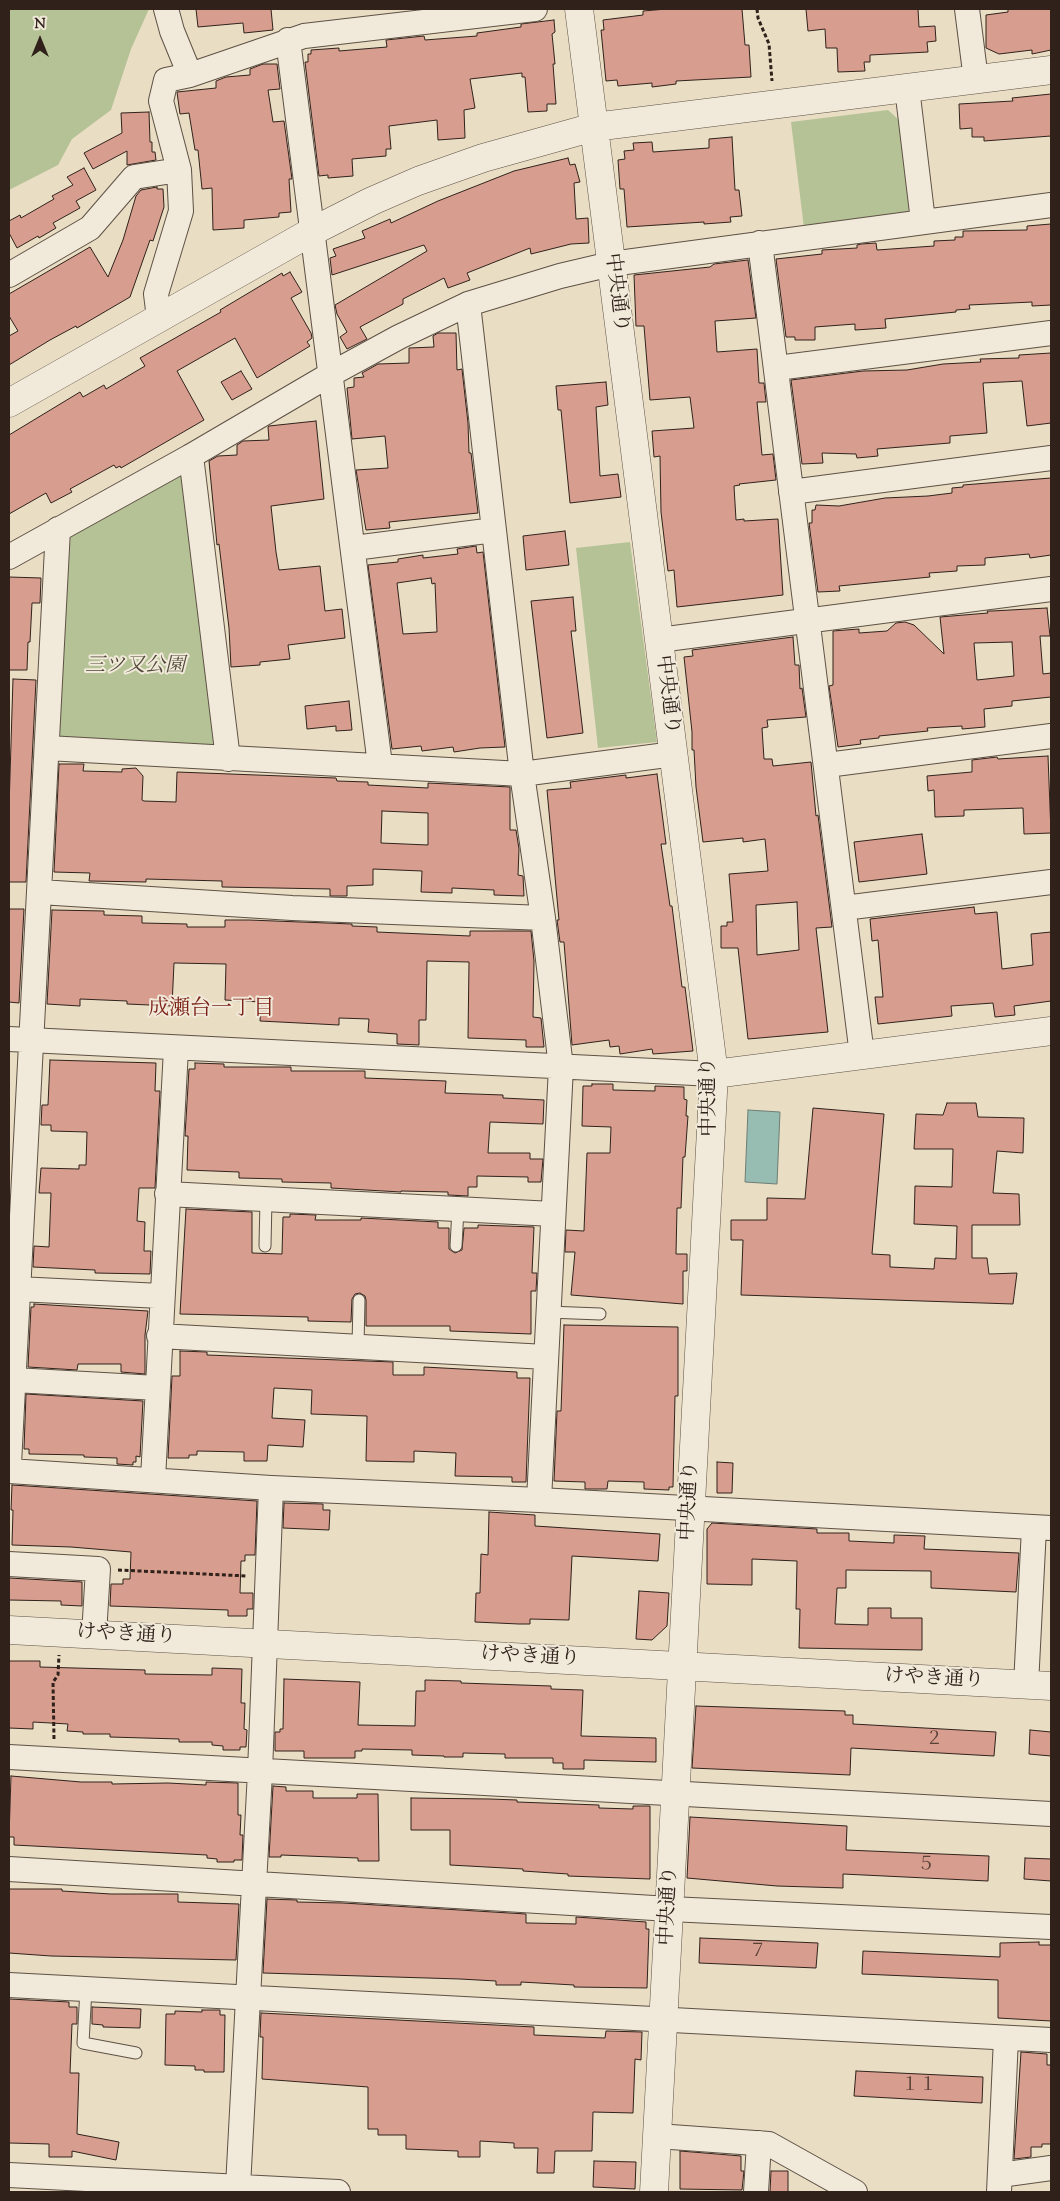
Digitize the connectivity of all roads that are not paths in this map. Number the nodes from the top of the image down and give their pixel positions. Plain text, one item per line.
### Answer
1 (166, 9) edge
2 (536, 9) edge
3 (579, 9) edge
4 (968, 9) edge
5 (457, 13) edge
6 (288, 40) junction
7 (1051, 70) edge
8 (190, 74) junction
9 (976, 80) junction
10 (907, 88) junction
11 (594, 127) junction
12 (179, 170) junction
13 (1051, 205) edge
14 (923, 221) junction
15 (313, 231) junction
16 (760, 243) junction
17 (612, 264) junction
18 (9, 275) edge
19 (468, 304) junction
20 (160, 318) junction
21 (1051, 333) edge
22 (777, 368) junction
23 (331, 374) junction
24 (9, 403) edge
25 (191, 456) junction
26 (1051, 458) edge
27 (792, 492) junction
28 (58, 529) junction
29 (494, 530) junction
30 (354, 548) junction
31 (9, 556) edge
32 (1051, 589) edge
33 (807, 619) junction
34 (659, 640) junction
35 (1051, 736) edge
36 (47, 748) junction
37 (674, 754) junction
38 (228, 759) junction
39 (827, 765) junction
40 (380, 766) junction
41 (522, 774) junction
42 (1051, 882) edge
43 (40, 892) junction
44 (844, 908) junction
45 (543, 918) junction
46 (1051, 1031) edge
47 (20, 1039) edge
48 (176, 1048) junction
49 (862, 1056) junction
50 (561, 1067) junction
51 (714, 1074) junction
52 (167, 1194) junction
53 (266, 1199) junction
54 (458, 1209) junction
55 (552, 1214) junction
56 (264, 1246) dead end
57 (456, 1246) dead end
58 (18, 1289) junction
59 (161, 1296) junction
60 (359, 1300) dead end
61 (548, 1312) junction
62 (600, 1314) dead end
63 (159, 1336) junction
64 (358, 1346) junction
65 (546, 1357) junction
66 (14, 1380) junction
67 (157, 1388) junction
68 (9, 1464) edge
69 (9, 1471) edge
70 (153, 1479) junction
71 (271, 1488) junction
72 (539, 1500) junction
73 (691, 1510) junction
74 (1042, 1528) edge
75 (9, 1564) edge
76 (9, 1630) edge
77 (94, 1634) junction
78 (265, 1644) junction
79 (683, 1667) junction
80 (1039, 1685) edge
81 (9, 1758) edge
82 (260, 1772) junction
83 (676, 1795) junction
84 (1051, 1814) edge
85 (9, 1869) edge
86 (254, 1885) junction
87 (670, 1909) junction
88 (1051, 1927) edge
89 (9, 1985) edge
90 (86, 1989) junction
91 (248, 1997) junction
92 (664, 2020) junction
93 (1006, 2038) junction
94 (1051, 2040) edge
95 (136, 2053) dead end
96 (657, 2136) junction
97 (759, 2143) junction
98 (1051, 2168) edge
99 (9, 2176) edge
100 (999, 2183) edge
101 (65, 2185) edge
102 (238, 2187) junction
103 (177, 2189) edge
104 (338, 2192) edge
105 (654, 2192) edge
106 (756, 2192) edge
107 (855, 2192) edge

1 - 8 street
2 - 5 street
3 - 11 street, 中央通り
4 - 9 street
5 - 6 street
6 - 8 street
6 - 15 street
7 - 9 street
8 - 12 street
9 - 10 street
10 - 11 street
10 - 14 street
11 - 15 street
11 - 17 street, 中央通り
12 - 18 street
12 - 20 street
13 - 14 street
14 - 16 street
15 - 20 street
15 - 23 street
16 - 17 street
16 - 22 street
17 - 19 street
17 - 34 street, 中央通り
19 - 23 street
19 - 29 street
20 - 24 street
21 - 22 street
22 - 27 street
23 - 25 street
23 - 30 street
25 - 28 street
25 - 38 street
26 - 27 street
27 - 33 street
28 - 31 street
28 - 36 street
29 - 30 street
29 - 41 street
30 - 40 street
32 - 33 street
33 - 34 street
33 - 39 street
34 - 37 street, 中央通り
35 - 39 street
36 - 38 street
36 - 43 street
37 - 41 street
37 - 51 street, 中央通り
38 - 40 street
39 - 44 street
40 - 41 street
41 - 45 street
42 - 44 street
43 - 45 street
43 - 47 street
44 - 49 street
45 - 50 street
46 - 49 street
47 - 48 street
47 - 58 street
48 - 50 street
48 - 52 street
49 - 51 street
50 - 51 street
50 - 55 street
51 - 73 street, 中央通り
52 - 53 street
52 - 59 street
53 - 54 street
53 - 56 lane
54 - 55 street
54 - 57 lane
55 - 61 street
58 - 59 street
58 - 66 street
59 - 63 street
60 - 64 lane
61 - 62 lane
61 - 65 street
63 - 64 street
63 - 67 street
64 - 65 street
65 - 72 street
66 - 67 street
66 - 68 street
67 - 70 street
69 - 70 street
70 - 71 street
71 - 72 street
71 - 78 street
72 - 73 street
73 - 74 street
73 - 79 street, 中央通り
74 - 80 street
75 - 77 street
76 - 77 street, けやき通り
77 - 78 street, けやき通り
78 - 79 street, けやき通り
78 - 82 street
79 - 80 street, けやき通り
79 - 83 street, 中央通り
81 - 82 street
82 - 83 street
82 - 86 street
83 - 84 street
83 - 87 street, 中央通り
85 - 86 street
86 - 87 street
86 - 91 street
87 - 88 street
87 - 92 street, 中央通り
89 - 90 street
90 - 91 street
90 - 95 lane
91 - 92 street
91 - 102 street
92 - 93 street
92 - 96 street, 中央通り
93 - 94 street
93 - 100 street
96 - 97 street
96 - 105 street, 中央通り
97 - 106 street
97 - 107 street
98 - 100 street
99 - 101 street
101 - 103 street
102 - 103 street
102 - 104 street

